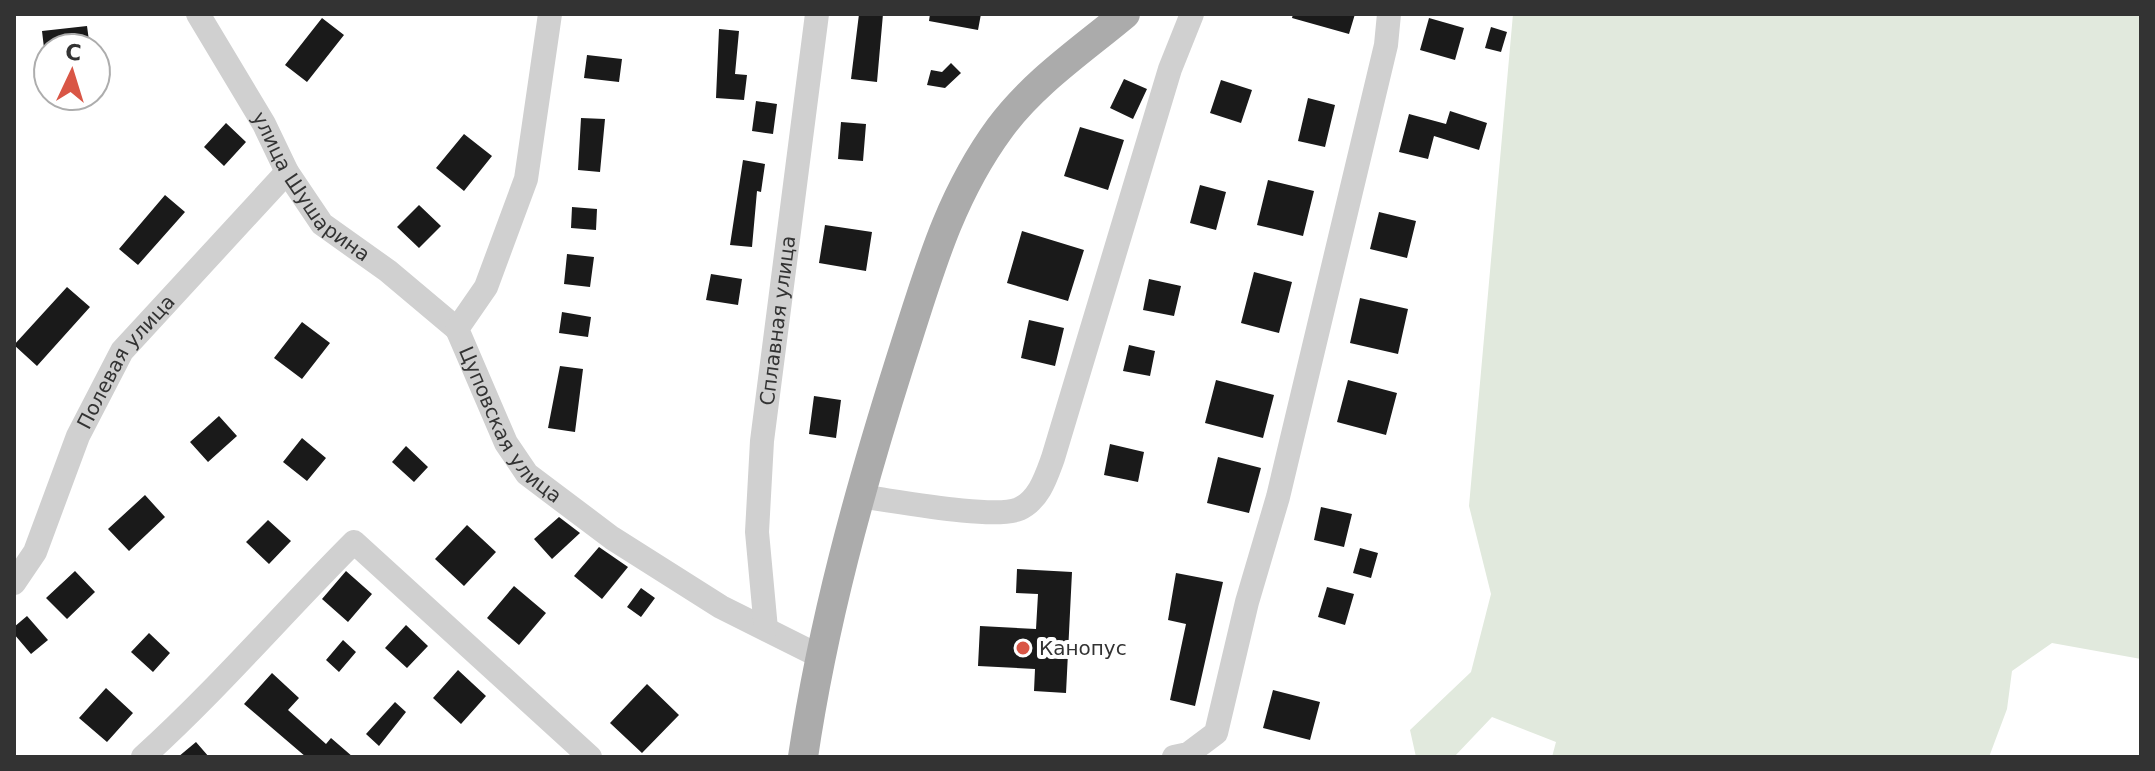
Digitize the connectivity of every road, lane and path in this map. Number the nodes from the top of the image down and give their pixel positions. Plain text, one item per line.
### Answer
1 (198, 14) edge
2 (550, 14) edge
3 (817, 14) edge
4 (1125, 14) edge
5 (1192, 14) edge
6 (1389, 14) edge
7 (287, 172) junction
8 (457, 329) junction
9 (858, 496) junction
10 (14, 583) edge
11 (766, 629) junction
12 (819, 656) junction
13 (143, 757) edge
14 (590, 757) edge
15 (803, 757) edge
16 (1174, 757) edge

1 - 7 street, улица Шушарина
2 - 8 street, Цуповская улица
3 - 11 street, Сплавная улица
4 - 9 main road
5 - 9 street
6 - 16 street
7 - 8 street, улица Шушарина
7 - 10 street, Полевая улица
8 - 11 street, Цуповская улица
9 - 12 main road
11 - 12 street, Цуповская улица
12 - 15 main road
13 - 14 street

